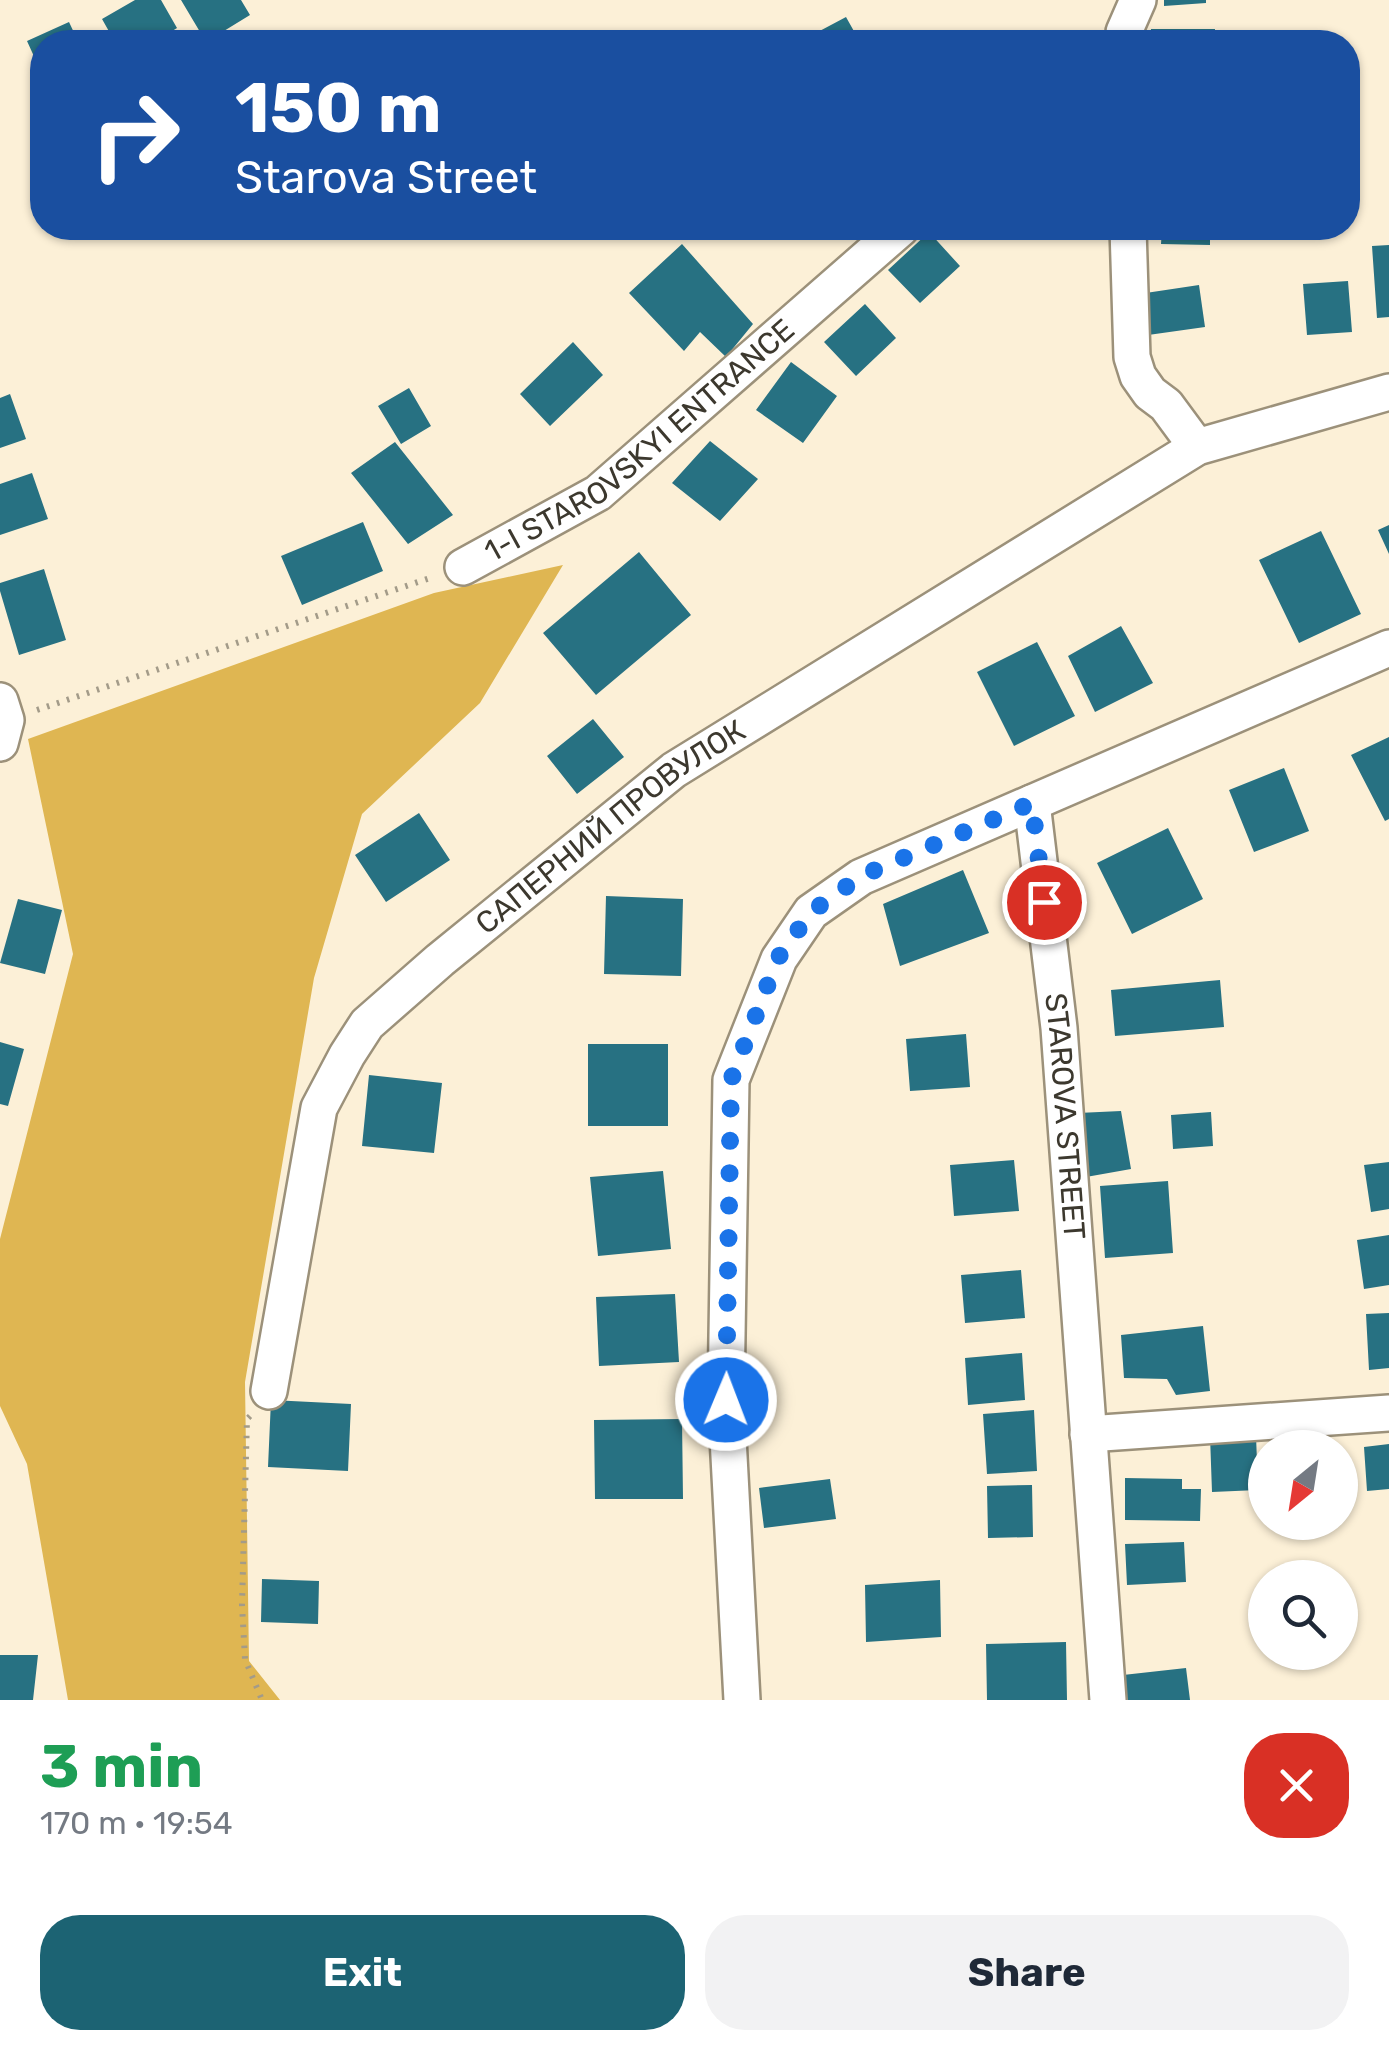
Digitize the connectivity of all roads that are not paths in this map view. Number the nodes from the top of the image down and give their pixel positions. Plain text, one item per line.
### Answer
1 (887, 240) edge
2 (1128, 240) edge
3 (1389, 392) edge
4 (1196, 448) junction
5 (462, 567) road end
6 (1389, 648) edge
7 (1032, 803) junction
8 (270, 1386) road end
9 (1389, 1413) edge
10 (1088, 1434) junction
11 (742, 1700) edge
12 (1108, 1700) edge

1 - 5 street, 1-I STAROVSKYI ENTRANCE
2 - 4 street
3 - 4 street, САПЕРНИЙ ПРОВУЛОК
4 - 8 street, САПЕРНИЙ ПРОВУЛОК
6 - 7 street
7 - 10 street, STAROVA STREET
7 - 11 street
9 - 10 street
10 - 12 street, STAROVA STREET

